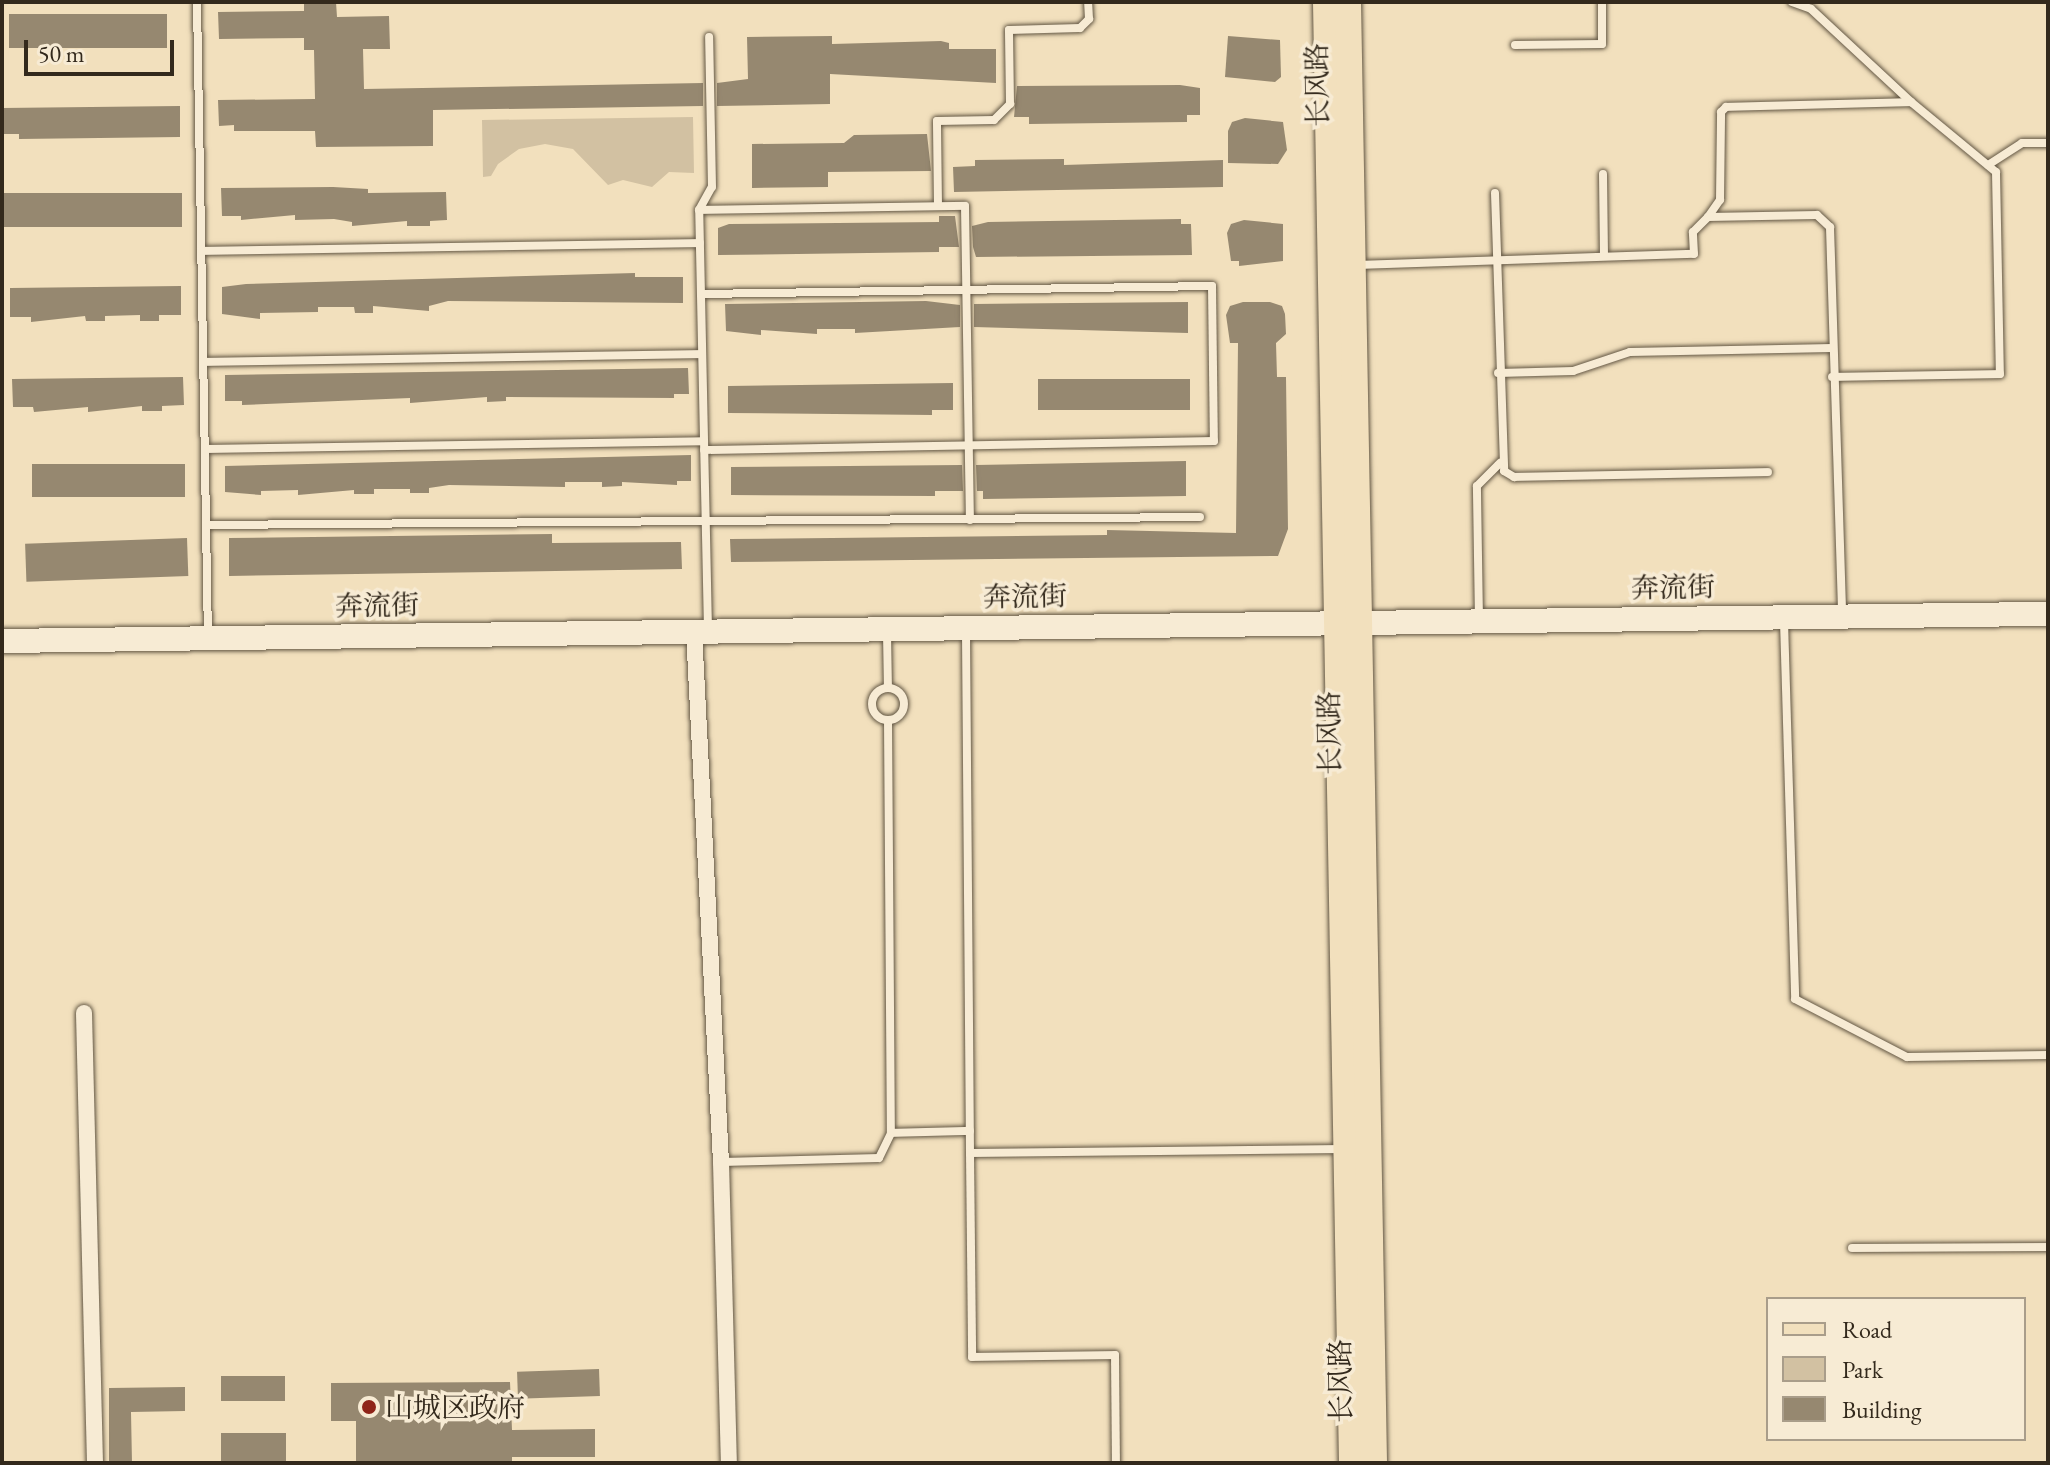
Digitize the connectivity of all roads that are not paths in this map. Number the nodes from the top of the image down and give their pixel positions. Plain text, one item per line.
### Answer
1 (197, 2) edge
2 (1088, 2) edge
3 (1326, 2) edge
4 (1348, 2) edge
5 (1602, 2) edge
6 (1792, 2) edge
7 (709, 37) dead end
8 (1515, 45) dead end
9 (1911, 102) junction
10 (2048, 143) edge
11 (1988, 165) junction
12 (1603, 174) dead end
13 (1495, 193) dead end
14 (938, 206) junction
15 (699, 210) junction
16 (1708, 217) junction
17 (700, 243) junction
18 (201, 251) junction
19 (1604, 256) junction
20 (1496, 262) junction
21 (1352, 265) junction
22 (967, 290) junction
23 (701, 294) junction
24 (1832, 348) junction
25 (702, 354) junction
26 (203, 362) junction
27 (1498, 373) junction
28 (1832, 377) junction
29 (969, 445) junction
30 (704, 446) junction
31 (205, 449) junction
32 (1500, 463) junction
33 (1768, 472) dead end
34 (1200, 517) dead end
35 (970, 520) junction
36 (706, 524) junction
37 (206, 525) junction
38 (2048, 614) edge
39 (1842, 615) junction
40 (1784, 616) junction
41 (1479, 620) junction
42 (1348, 622) junction
43 (965, 627) junction
44 (887, 628) junction
45 (701, 631) junction
46 (208, 638) junction
47 (2, 641) edge
48 (888, 688) junction
49 (888, 720) junction
50 (84, 1013) dead end
51 (2048, 1055) edge
52 (970, 1131) junction
53 (891, 1133) junction
54 (1346, 1149) junction
55 (970, 1153) junction
56 (721, 1162) junction
57 (2048, 1247) edge
58 (1852, 1248) dead end
59 (95, 1463) edge
60 (729, 1463) edge
61 (1116, 1463) edge
62 (1352, 1463) edge
63 (1374, 1463) edge

1 - 18 lane
2 - 14 lane
3 - 42 main road, 长风路
4 - 21 main road, 长风路
5 - 8 lane
6 - 9 lane
7 - 15 lane
9 - 11 lane
9 - 16 lane
10 - 11 lane
11 - 28 lane
12 - 19 lane
13 - 20 lane
14 - 15 lane
14 - 22 lane
15 - 17 lane
16 - 19 lane
16 - 24 lane
17 - 18 lane
17 - 23 lane
18 - 26 lane
19 - 20 lane
20 - 21 lane
20 - 27 lane
21 - 42 main road, 长风路
22 - 23 lane
22 - 29 lane
22 - 29 lane
23 - 25 lane
24 - 27 lane
24 - 28 lane
25 - 26 lane
25 - 30 lane
26 - 31 lane
27 - 32 lane
28 - 39 lane
29 - 30 lane
29 - 35 lane
30 - 31 lane
30 - 36 lane
31 - 37 lane
32 - 33 lane
32 - 41 lane
34 - 35 lane
35 - 36 lane
36 - 37 lane
36 - 45 lane
37 - 46 lane
38 - 39 street, 奔流街
39 - 40 street, 奔流街
40 - 41 street, 奔流街
40 - 51 lane
41 - 42 street, 奔流街
42 - 43 street, 奔流街
42 - 54 main road, 长风路
42 - 63 main road, 长风路
43 - 44 street, 奔流街
43 - 52 lane
44 - 45 street, 奔流街
44 - 48 lane
45 - 46 street, 奔流街
45 - 56 street
46 - 47 street, 奔流街
48 - 49 lane
48 - 49 lane
49 - 53 lane
50 - 59 street
52 - 53 lane
52 - 55 lane
53 - 56 lane
54 - 55 lane
54 - 62 main road, 长风路
55 - 61 lane
56 - 60 street
57 - 58 lane

